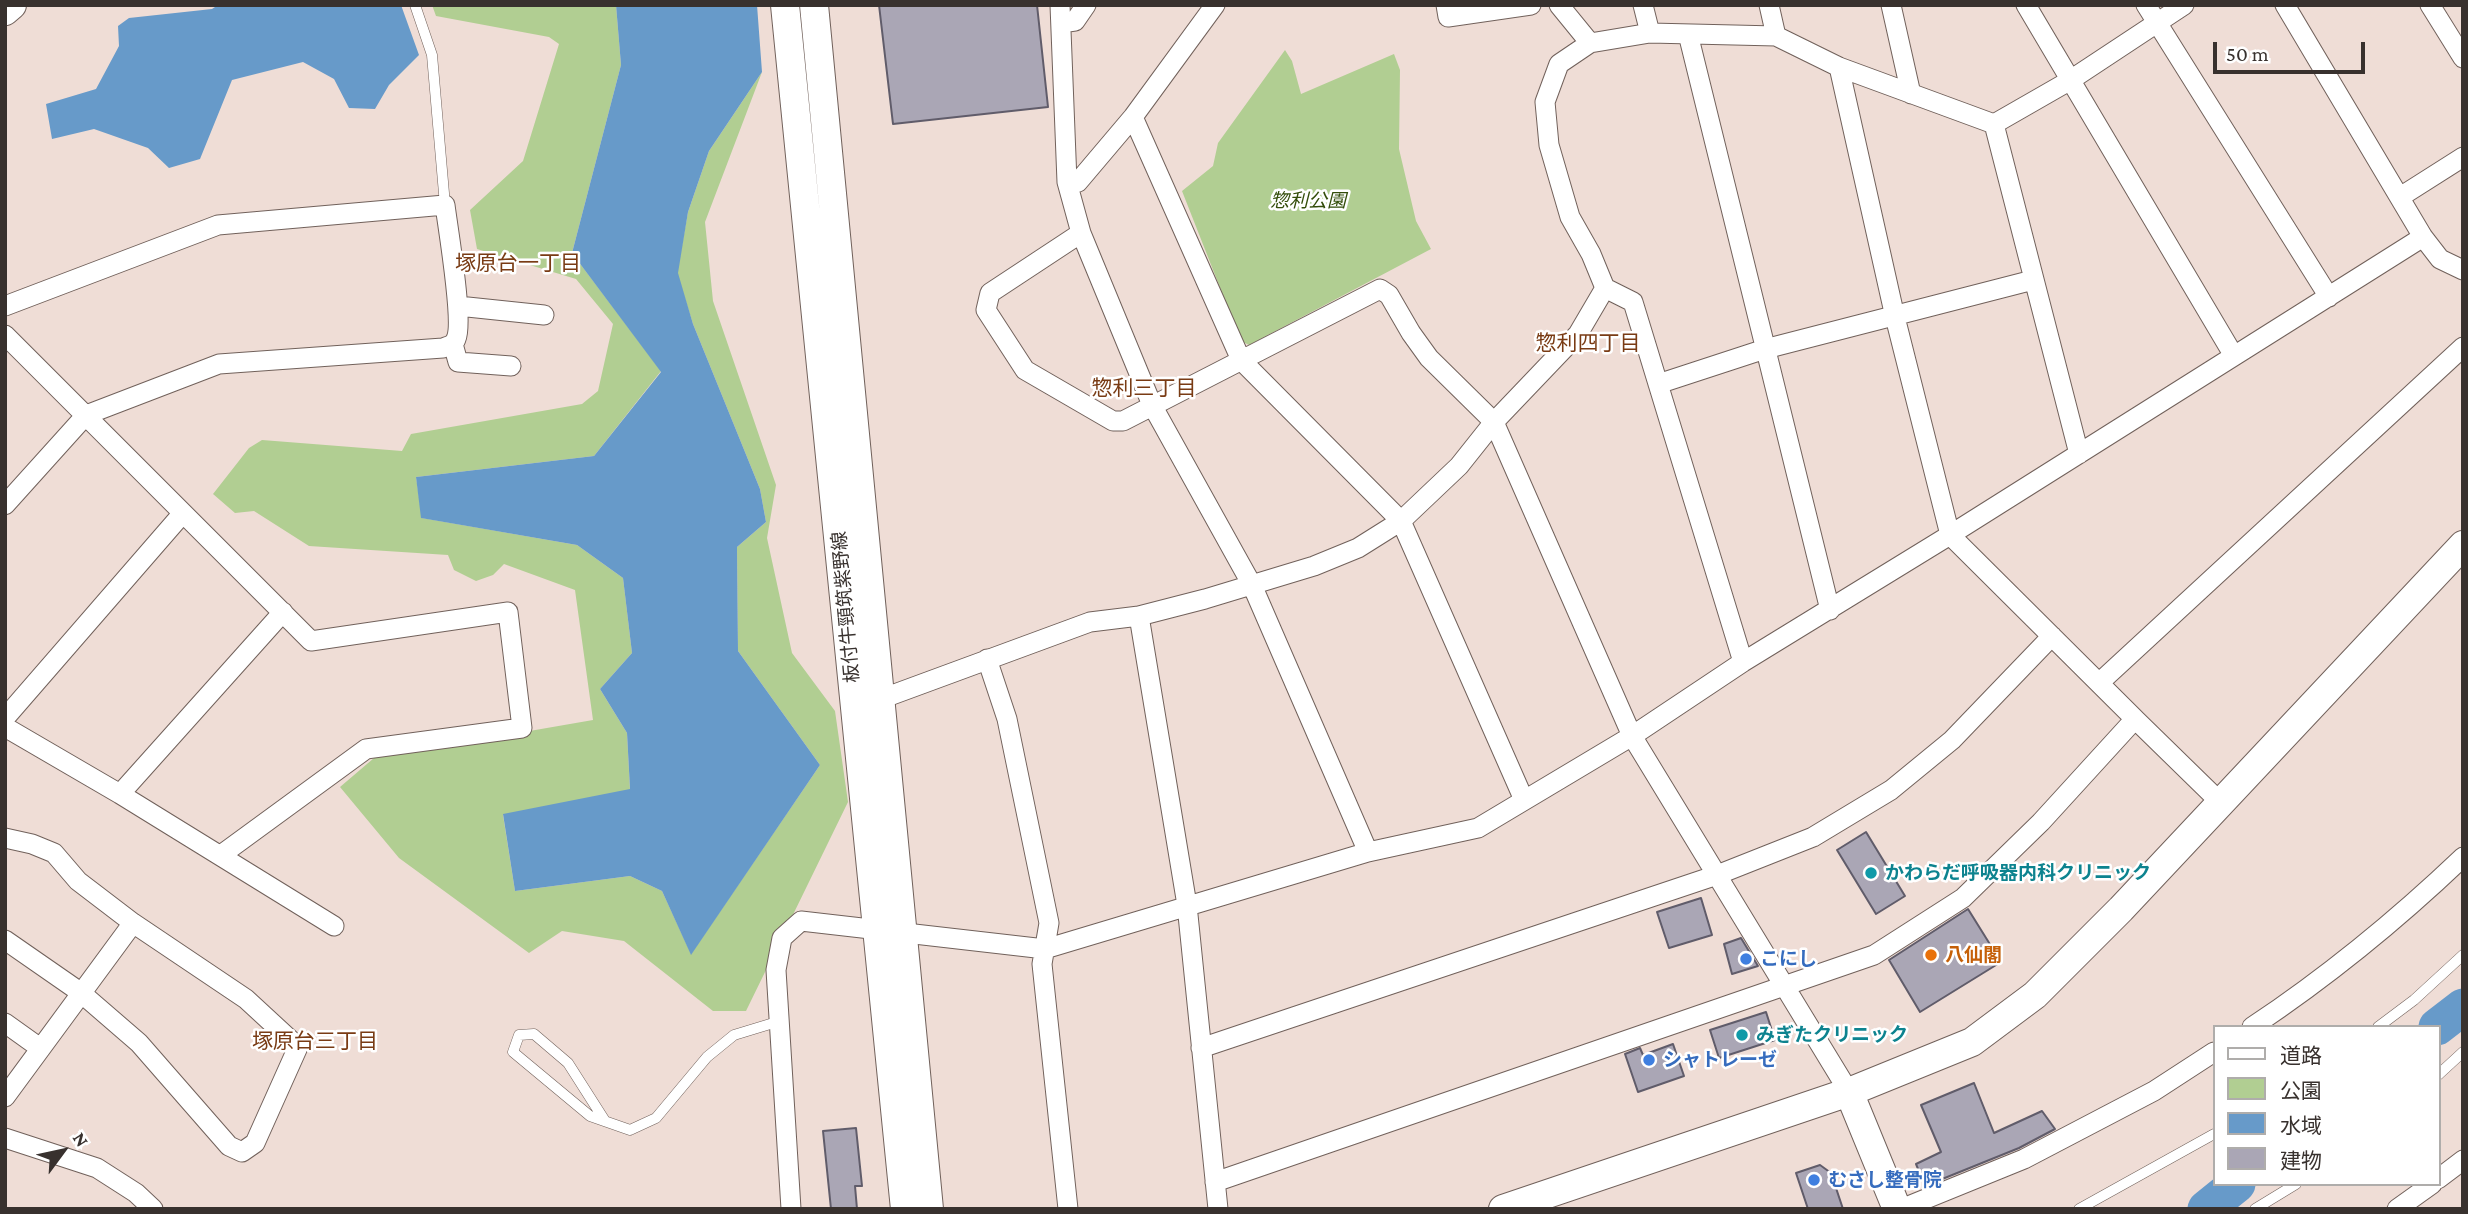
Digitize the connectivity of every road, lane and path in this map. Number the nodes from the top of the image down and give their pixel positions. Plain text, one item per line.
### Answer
1 (12, 5) edge
2 (415, 5) edge
3 (785, 5) edge
4 (814, 5) edge
5 (1086, 5) edge
6 (1215, 5) edge
7 (1446, 5) edge
8 (1531, 5) edge
9 (1559, 5) edge
10 (1643, 5) edge
11 (1769, 5) edge
12 (1891, 5) edge
13 (2026, 5) edge
14 (2146, 5) edge
15 (2184, 5) edge
16 (2285, 5) edge
17 (2430, 5) edge
18 (5, 11) edge
19 (1061, 14) edge
20 (2157, 22) junction
21 (1650, 33) junction
22 (1688, 34) junction
23 (1776, 36) junction
24 (1590, 43) junction
25 (2463, 58) edge
26 (1839, 67) junction
27 (2069, 81) junction
28 (1911, 93) junction
29 (1133, 117) junction
30 (1994, 124) junction
31 (2463, 157) edge
32 (1067, 182) junction
33 (2400, 197) junction
34 (445, 205) junction
35 (1081, 233) junction
36 (2423, 237) junction
37 (2463, 270) edge
38 (2034, 280) junction
39 (1605, 288) junction
40 (2329, 297) junction
41 (5, 306) edge
42 (458, 306) junction
43 (544, 315) dead end
44 (1895, 317) junction
45 (5, 335) edge
46 (453, 344) junction
47 (2463, 347) edge
48 (1765, 349) junction
49 (2234, 356) junction
50 (1241, 360) junction
51 (511, 366) dead end
52 (1658, 384) junction
53 (1152, 405) junction
54 (86, 415) junction
55 (1494, 422) junction
56 (2079, 454) junction
57 (5, 505) edge
58 (183, 513) junction
59 (1401, 520) junction
60 (1950, 535) junction
61 (2462, 548) edge
62 (1252, 585) junction
63 (1830, 610) junction
64 (283, 612) junction
65 (1139, 616) junction
66 (2052, 636) junction
67 (987, 659) junction
68 (1743, 662) junction
69 (2099, 683) junction
70 (881, 699) junction
71 (5, 718) edge
72 (2135, 719) junction
73 (5, 727) edge
74 (1632, 736) junction
75 (120, 794) junction
76 (1524, 800) junction
77 (2221, 803) junction
78 (5, 838) edge
79 (1368, 852) junction
80 (221, 855) junction
81 (2463, 857) edge
82 (1717, 875) junction
83 (1187, 905) junction
84 (133, 923) junction
85 (334, 926) dead end
86 (890, 932) junction
87 (5, 940) edge
88 (1045, 949) junction
89 (2463, 955) edge
90 (1785, 987) junction
91 (80, 992) junction
92 (780, 1021) junction
93 (5, 1023) edge
94 (2255, 1025) edge
95 (2381, 1025) edge
96 (40, 1048) junction
97 (1201, 1048) junction
98 (2463, 1052) edge
99 (2212, 1053) edge
100 (2440, 1072) edge
101 (1849, 1092) junction
102 (5, 1097) edge
103 (605, 1121) junction
104 (2212, 1135) edge
105 (5, 1138) edge
106 (2463, 1160) edge
107 (2440, 1177) edge
108 (1215, 1182) junction
109 (2293, 1186) edge
110 (2429, 1186) edge
111 (153, 1209) edge
112 (791, 1209) edge
113 (905, 1209) edge
114 (929, 1209) edge
115 (1068, 1209) edge
116 (1218, 1209) edge
117 (1503, 1209) edge
118 (1899, 1209) edge
119 (2079, 1209) edge
120 (2255, 1209) edge
121 (2397, 1209) edge

1 - 18 main road
2 - 34 lane
3 - 86 main road, 板付牛頸筑紫野線
4 - 70 main road, 板付牛頸筑紫野線
5 - 19 street
6 - 29 street
7 - 8 street
9 - 24 street
10 - 21 street
11 - 23 street
12 - 28 street
13 - 27 street
14 - 20 street
15 - 20 street
16 - 33 street
17 - 25 street
19 - 32 street
20 - 27 street
20 - 40 street
21 - 22 street
21 - 24 street
22 - 23 street
22 - 48 street
23 - 26 street
24 - 39 street
26 - 28 street
26 - 44 street
27 - 30 street
27 - 49 street
28 - 30 street
29 - 32 street
29 - 50 street
30 - 38 street
31 - 33 street
32 - 35 street
33 - 36 street
34 - 41 street
34 - 42 street
35 - 53 street
35 - 53 street
36 - 37 street
36 - 40 street
38 - 44 street
38 - 56 street
39 - 52 street
39 - 55 street
40 - 49 street
42 - 43 street
42 - 46 street
44 - 48 street
44 - 60 street
45 - 54 street
46 - 51 street
46 - 54 street
47 - 69 street
48 - 52 street
48 - 63 street
49 - 56 street
50 - 53 street
50 - 55 street
50 - 59 street
52 - 68 street
53 - 62 street
54 - 57 street
54 - 58 street
55 - 59 street
55 - 74 street
56 - 60 street
58 - 64 street
58 - 71 street
59 - 62 street
59 - 76 street
60 - 63 street
60 - 66 street
61 - 77 main road
62 - 65 street
62 - 79 street
63 - 68 street
64 - 75 street
64 - 80 street
65 - 67 street
65 - 83 street
66 - 69 street
66 - 82 street
67 - 70 street
67 - 88 street
68 - 74 street
69 - 72 street
70 - 86 main road, 板付牛頸筑紫野線
72 - 77 street
72 - 90 street
73 - 75 street
74 - 76 street
74 - 82 street
75 - 80 street
76 - 79 street
77 - 101 main road
78 - 84 street
79 - 83 street
80 - 85 street
81 - 94 street
82 - 90 street
82 - 97 street
83 - 88 street
83 - 97 street
84 - 91 street
84 - 91 street
86 - 88 street
86 - 92 street
86 - 113 main road, 板付牛頸筑紫野線
86 - 114 main road, 板付牛頸筑紫野線
87 - 91 street
88 - 115 street
89 - 95 lane
90 - 101 street
90 - 108 street
91 - 96 street
92 - 103 lane
92 - 112 street
93 - 96 street
96 - 102 street
97 - 108 street
98 - 100 lane
99 - 118 street
101 - 117 main road
101 - 118 main road
103 - 103 lane
104 - 119 lane
105 - 111 street
106 - 107 street
108 - 116 street
109 - 120 lane
110 - 121 street

